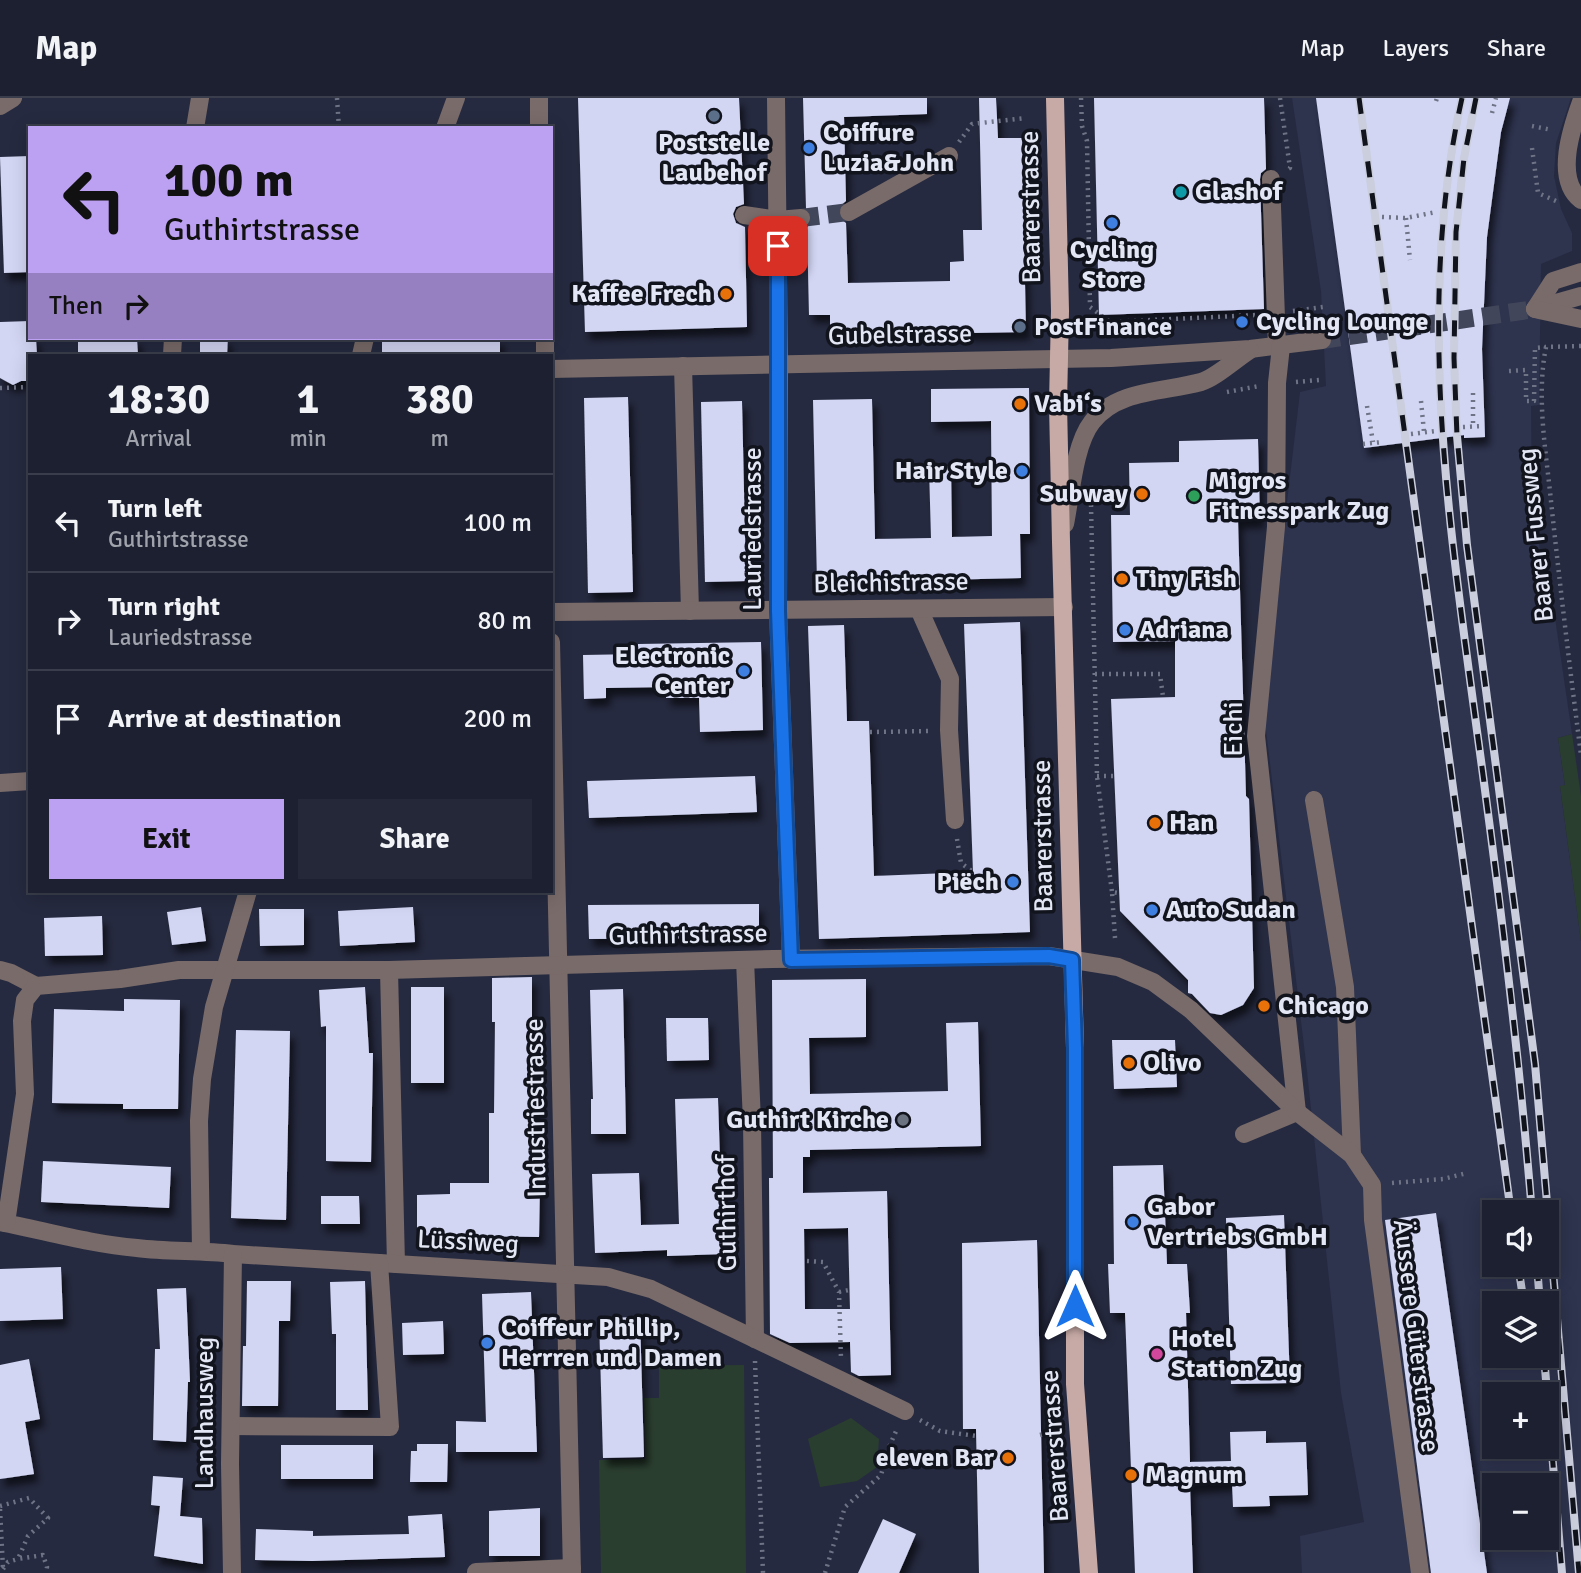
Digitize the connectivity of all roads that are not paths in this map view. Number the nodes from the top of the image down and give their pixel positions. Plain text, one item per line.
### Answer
1 (13, 98) edge
2 (200, 98) edge
3 (456, 98) edge
4 (539, 98) edge
5 (776, 98) edge
6 (1055, 98) edge
7 (1581, 102) edge
8 (0, 106) edge
9 (195, 126) edge
10 (446, 126) edge
11 (540, 126) edge
12 (949, 156) road end
13 (1271, 178) road end
14 (1581, 200) edge
15 (849, 212) tunnel mouth
16 (744, 215) dead end
17 (801, 218) tunnel mouth
18 (778, 220) junction
19 (1581, 272) edge
20 (1581, 296) edge
21 (1535, 309) junction
22 (1581, 319) edge
23 (1321, 340) tunnel mouth
24 (1279, 346) junction
25 (1250, 349) junction
26 (1060, 358) junction
27 (779, 364) junction
28 (683, 366) junction
29 (553, 369) edge
30 (1061, 542) junction
31 (1064, 607) junction
32 (919, 610) junction
33 (690, 611) junction
34 (778, 611) junction
35 (553, 612) edge
36 (553, 722) edge
37 (28, 781) edge
38 (0, 783) edge
39 (1314, 800) dead end
40 (955, 820) road end
41 (247, 893) edge
42 (746, 960) junction
43 (791, 960) junction
44 (1072, 960) junction
45 (559, 964) junction
46 (226, 969) junction
47 (0, 970) edge
48 (389, 970) junction
49 (36, 986) junction
50 (1297, 1112) junction
51 (1244, 1134) dead end
52 (1352, 1155) junction
53 (3, 1222) edge
54 (201, 1250) junction
55 (233, 1254) junction
56 (387, 1263) junction
57 (565, 1275) junction
58 (755, 1339) junction
59 (905, 1411) road end
60 (231, 1426) junction
61 (572, 1571) edge
62 (476, 1572) edge
63 (232, 1573) edge
64 (1089, 1573) edge
65 (1420, 1573) edge

1 - 8 street
2 - 9 street
3 - 10 street
4 - 11 street
5 - 18 street, Lauriedstrasse
6 - 26 main road, Baarerstrasse
7 - 14 street
12 - 15 street
13 - 24 street, Eichi
16 - 18 street
17 - 18 street
18 - 27 street, Lauriedstrasse
19 - 21 street
20 - 21 street
21 - 22 street
23 - 24 street, Gubelstrasse
24 - 25 street, Gubelstrasse
24 - 50 street, Eichi
25 - 26 street, Gubelstrasse
25 - 30 street, Gubelstrasse
26 - 27 street, Gubelstrasse
26 - 30 main road, Baarerstrasse
27 - 28 street, Gubelstrasse
27 - 34 street, Lauriedstrasse
28 - 29 street, Gubelstrasse
28 - 33 street
30 - 31 main road, Baarerstrasse
31 - 32 street, Bleichistrasse
31 - 44 main road, Baarerstrasse
32 - 34 street, Bleichistrasse
32 - 40 street
33 - 34 street, Bleichistrasse
33 - 35 street, Bleichistrasse
34 - 43 street, Lauriedstrasse
36 - 45 street, Industriestrasse
37 - 38 street
39 - 52 street
41 - 46 street
42 - 43 street, Guthirtstrasse
42 - 45 street, Guthirtstrasse
42 - 58 street, Guthirthof
43 - 44 street, Guthirtstrasse
44 - 50 street, Guthirtstrasse
44 - 64 main road, Baarerstrasse
45 - 48 street, Guthirtstrasse
45 - 57 street, Industriestrasse
46 - 48 street, Guthirtstrasse
46 - 49 street, Guthirtstrasse
46 - 54 street
47 - 49 street
48 - 56 street
49 - 53 street
50 - 51 street
50 - 52 street, Äussere Güterstrasse
52 - 65 street, Äussere Güterstrasse
53 - 54 street, Lüssiweg
54 - 55 street, Lüssiweg
55 - 56 street, Lüssiweg
55 - 60 street, Landhausweg
56 - 57 street, Lüssiweg
56 - 60 street
57 - 58 street, Lüssiweg
57 - 61 street, Industriestrasse
58 - 59 street, Lüssiweg
60 - 63 street, Landhausweg
61 - 62 street

